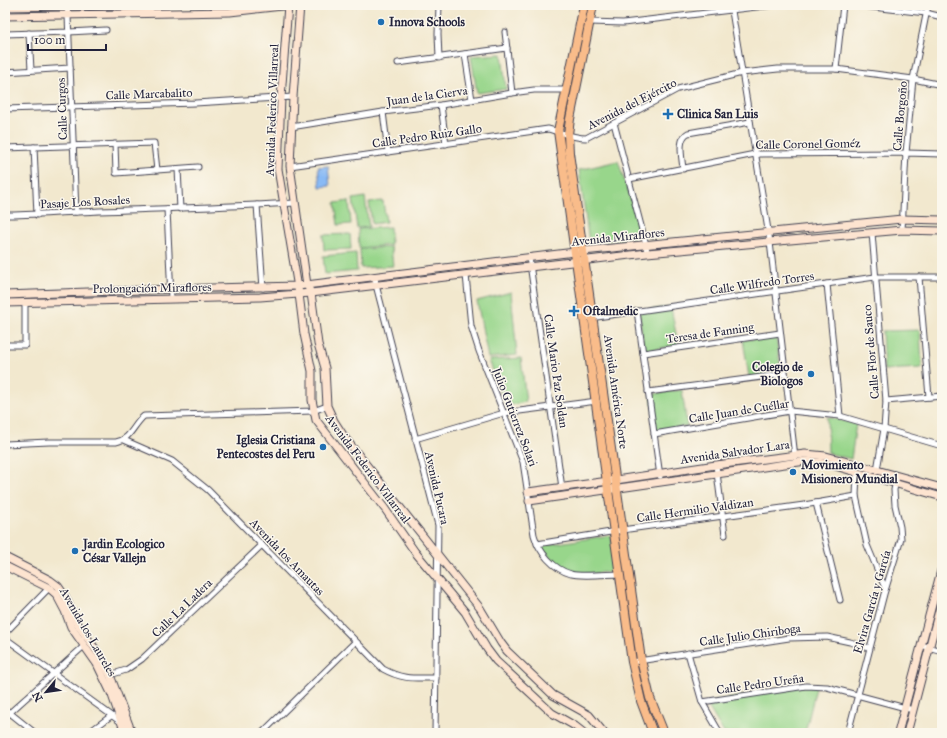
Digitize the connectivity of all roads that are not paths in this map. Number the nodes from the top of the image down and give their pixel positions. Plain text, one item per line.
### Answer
1 (106, 5) edge
2 (144, 5) edge
3 (289, 5) edge
4 (300, 5) edge
5 (439, 5) edge
6 (584, 5) edge
7 (593, 5) edge
8 (774, 5) edge
9 (843, 5) edge
10 (854, 5) edge
11 (928, 5) edge
12 (10, 6) edge
13 (51, 6) edge
14 (67, 6) junction
15 (731, 7) edge
16 (894, 7) edge
17 (231, 8) edge
18 (926, 13) junction
19 (106, 14) junction
20 (5, 16) edge
21 (68, 16) junction
22 (942, 17) edge
23 (590, 22) junction
24 (106, 30) dead end
25 (69, 32) junction
26 (505, 32) dead end
27 (29, 33) junction
28 (5, 34) edge
29 (577, 42) junction
30 (585, 43) junction
31 (507, 48) junction
32 (465, 54) junction
33 (439, 58) junction
34 (398, 63) dead end
35 (70, 68) junction
36 (836, 69) junction
37 (31, 70) junction
38 (5, 72) edge
39 (742, 73) junction
40 (913, 79) junction
41 (942, 85) edge
42 (565, 90) junction
43 (512, 93) junction
44 (293, 97) junction
45 (281, 98) junction
46 (472, 100) junction
47 (441, 104) junction
48 (72, 106) junction
49 (5, 108) edge
50 (383, 112) junction
51 (750, 122) junction
52 (614, 123) junction
53 (291, 127) junction
54 (558, 131) junction
55 (568, 134) junction
56 (115, 144) junction
57 (446, 144) junction
58 (74, 146) junction
59 (34, 147) junction
60 (5, 148) edge
61 (388, 152) junction
62 (906, 153) junction
63 (755, 154) junction
64 (942, 154) edge
65 (290, 166) junction
66 (198, 167) dead end
67 (178, 169) junction
68 (683, 169) junction
69 (156, 170) junction
70 (629, 179) junction
71 (295, 203) junction
72 (283, 204) junction
73 (257, 205) junction
74 (167, 209) junction
75 (180, 209) junction
76 (76, 212) junction
77 (5, 215) edge
78 (37, 215) junction
79 (902, 219) junction
80 (942, 220) edge
81 (902, 230) junction
82 (942, 231) edge
83 (872, 233) junction
84 (768, 234) junction
85 (770, 242) junction
86 (646, 245) junction
87 (579, 251) junction
88 (647, 253) junction
89 (529, 257) junction
90 (581, 261) junction
91 (460, 266) junction
92 (530, 267) junction
93 (463, 275) junction
94 (375, 276) junction
95 (919, 277) junction
96 (942, 277) edge
97 (875, 278) junction
98 (827, 284) junction
99 (307, 285) junction
100 (376, 285) junction
101 (263, 288) junction
102 (171, 289) junction
103 (299, 290) junction
104 (775, 292) junction
105 (311, 293) junction
106 (5, 294) edge
107 (171, 298) junction
108 (26, 302) junction
109 (5, 303) edge
110 (637, 311) junction
111 (589, 318) junction
112 (780, 333) junction
113 (5, 345) edge
114 (642, 353) junction
115 (785, 374) junction
116 (648, 392) junction
117 (942, 396) edge
118 (929, 397) junction
119 (597, 401) junction
120 (886, 401) junction
121 (328, 406) junction
122 (551, 407) junction
123 (313, 411) junction
124 (790, 411) junction
125 (504, 413) junction
126 (840, 416) junction
127 (884, 429) junction
128 (654, 434) junction
129 (415, 439) junction
130 (124, 440) junction
131 (5, 444) edge
132 (942, 446) edge
133 (795, 458) junction
134 (716, 465) junction
135 (877, 470) junction
136 (857, 472) junction
137 (660, 473) junction
138 (717, 474) junction
139 (896, 480) junction
140 (661, 482) junction
141 (612, 485) junction
142 (562, 488) junction
143 (942, 488) edge
144 (528, 492) junction
145 (856, 496) junction
146 (942, 497) edge
147 (529, 501) junction
148 (816, 503) junction
149 (722, 515) junction
150 (623, 530) junction
151 (614, 532) junction
152 (725, 535) dead end
153 (537, 544) junction
154 (262, 545) junction
155 (5, 557) edge
156 (438, 557) junction
157 (5, 566) edge
158 (942, 567) edge
159 (620, 574) junction
160 (437, 578) junction
161 (49, 588) junction
162 (885, 588) junction
163 (942, 599) edge
164 (840, 600) dead end
165 (5, 633) edge
166 (5, 638) edge
167 (355, 642) junction
168 (84, 646) junction
169 (921, 646) junction
170 (869, 648) junction
171 (929, 648) junction
172 (942, 651) edge
173 (688, 653) junction
174 (636, 661) junction
175 (54, 674) junction
176 (110, 675) junction
177 (436, 678) junction
178 (858, 695) junction
179 (650, 698) junction
180 (641, 701) junction
181 (702, 702) junction
182 (905, 708) junction
183 (5, 709) edge
184 (913, 710) junction
185 (10, 713) junction
186 (111, 716) junction
187 (5, 717) edge
188 (123, 724) junction
189 (35, 733) edge
190 (88, 733) edge
191 (126, 733) edge
192 (132, 733) edge
193 (262, 733) edge
194 (435, 733) edge
195 (584, 733) edge
196 (604, 733) edge
197 (653, 733) edge
198 (664, 733) edge
199 (720, 733) edge
200 (848, 733) edge
201 (898, 733) edge
202 (907, 733) edge

1 - 2 main road
1 - 14 main road
1 - 19 street
3 - 17 main road
3 - 45 main road, Avenida Federico Villarreal
4 - 44 main road, Avenida Federico Villarreal
5 - 33 street
6 - 29 main road, Avenida América Norte
7 - 23 main road, Avenida América Norte
8 - 15 street
9 - 36 street
10 - 16 street
11 - 18 street, Calle Borgoño
12 - 13 main road
13 - 14 main road
14 - 21 street, Calle Curgos
15 - 23 street
15 - 39 street
16 - 18 street
17 - 19 main road
18 - 22 street
18 - 40 street, Calle Borgoño
19 - 21 main road
20 - 21 main road
21 - 25 street, Calle Curgos
23 - 30 main road, Avenida América Norte
24 - 25 street
25 - 27 street
25 - 35 street, Calle Curgos
26 - 31 street
27 - 28 street
27 - 37 street
29 - 30 main road
29 - 42 main road, Avenida América Norte
30 - 55 main road, Avenida América Norte
31 - 32 street
31 - 43 street
32 - 33 street
32 - 46 street
33 - 34 street
35 - 37 street
35 - 48 street, Calle Curgos
36 - 39 street, Avenida del Ejército
36 - 40 street, Avenida del Ejército
37 - 38 street
39 - 51 street
39 - 52 street, Avenida del Ejército
40 - 41 street, Avenida del Ejército
40 - 62 street, Calle Borgoño
42 - 43 street, Juan de la Cierva
42 - 54 main road, Avenida América Norte
43 - 46 street, Juan de la Cierva
44 - 45 street, Calle Marcabalito
44 - 53 main road, Avenida Federico Villarreal
45 - 48 street, Calle Marcabalito
45 - 72 main road, Avenida Federico Villarreal
46 - 47 street, Juan de la Cierva
47 - 50 street, Juan de la Cierva
47 - 57 street
48 - 49 street, Calle Marcabalito
48 - 58 street, Calle Curgos
50 - 53 street, Juan de la Cierva
50 - 61 street
51 - 63 street
51 - 68 street
52 - 55 street, Avenida del Ejército
52 - 70 street
53 - 65 main road, Avenida Federico Villarreal
54 - 55 street, Calle Pedro Ruiz Gallo
54 - 57 street, Calle Pedro Ruiz Gallo
54 - 87 main road, Avenida América Norte
55 - 87 main road, Avenida América Norte
56 - 58 street
56 - 69 street
56 - 69 street
57 - 61 street, Calle Pedro Ruiz Gallo
58 - 59 street
58 - 76 street, Calle Curgos
59 - 60 street
59 - 78 street
61 - 65 street, Calle Pedro Ruiz Gallo
62 - 63 street, Calle Coronel Goméz
62 - 64 street, Calle Coronel Goméz
62 - 79 street, Calle Borgoño
63 - 68 street, Calle Coronel Goméz
63 - 84 street
65 - 71 main road, Avenida Federico Villarreal
66 - 67 street
67 - 69 street
67 - 75 street
68 - 70 street, Calle Coronel Goméz
70 - 86 street
71 - 72 street, Pasaje Los Rosales
71 - 99 main road, Avenida Federico Villarreal
72 - 73 street, Pasaje Los Rosales
72 - 103 main road, Avenida Federico Villarreal
73 - 75 street, Pasaje Los Rosales
73 - 101 street
74 - 75 street, Pasaje Los Rosales
74 - 76 street, Pasaje Los Rosales
74 - 102 street
76 - 78 street, Pasaje Los Rosales
77 - 78 street, Pasaje Los Rosales
79 - 80 main road, Avenida Miraflores
79 - 81 street, Calle Borgoño
79 - 84 main road, Avenida Miraflores
81 - 82 main road, Avenida Miraflores
81 - 83 main road, Avenida Miraflores
83 - 85 main road, Avenida Miraflores
83 - 97 street, Calle Flor de Sauco
84 - 85 street
84 - 86 main road, Avenida Miraflores
85 - 88 main road, Avenida Miraflores
85 - 104 street
86 - 87 main road, Avenida Miraflores
86 - 88 street
87 - 89 main road, Avenida Miraflores
87 - 90 main road, Avenida América Norte
88 - 90 main road, Avenida Miraflores
89 - 91 main road, Avenida Miraflores
89 - 92 street, Calle Mario Paz Soldan
90 - 92 main road, Avenida Miraflores
90 - 111 main road, Avenida América Norte
91 - 93 main road
91 - 94 main road, Avenida Miraflores
92 - 93 main road, Avenida Miraflores
92 - 122 street, Calle Mario Paz Soldan
93 - 100 main road, Avenida Miraflores
93 - 125 street, Julio Gutierrez Solari
94 - 99 main road, Avenida Miraflores
94 - 100 street, Avenida Pucara
95 - 96 street, Calle Wilfredo Torres
95 - 97 street, Calle Wilfredo Torres
95 - 118 street
97 - 98 street, Calle Wilfredo Torres
97 - 120 street, Calle Flor de Sauco
98 - 104 street, Calle Wilfredo Torres
98 - 126 street
99 - 103 main road, Avenida Miraflores
99 - 105 main road, Avenida Federico Villarreal
100 - 105 main road, Avenida Miraflores
100 - 129 street, Avenida Pucara
101 - 102 main road, Prolongación Miraflores
101 - 103 main road, Prolongación Miraflores
102 - 106 main road, Prolongación Miraflores
102 - 107 street
103 - 105 main road, Avenida Miraflores
103 - 107 main road, Prolongación Miraflores
103 - 123 main road, Avenida Federico Villarreal
104 - 110 street, Calle Wilfredo Torres
104 - 112 street
105 - 121 main road, Avenida Federico Villarreal
107 - 108 main road, Prolongación Miraflores
108 - 109 main road, Prolongación Miraflores
108 - 113 street
110 - 111 street, Calle Wilfredo Torres
110 - 114 street
111 - 119 main road, Avenida América Norte
111 - 141 main road, Avenida América Norte
112 - 114 street, Teresa de Fanning
112 - 115 street
114 - 116 street
115 - 116 street
115 - 124 street
116 - 128 street
117 - 118 street
118 - 120 street
119 - 122 street
119 - 141 main road, Avenida América Norte
120 - 127 street, Calle Flor de Sauco
121 - 123 street
121 - 156 main road, Avenida Federico Villarreal
122 - 125 street
122 - 142 street, Calle Mario Paz Soldan
123 - 130 street
123 - 160 main road, Avenida Federico Villarreal
124 - 126 street, Calle Juan de Cuéllar
124 - 128 street, Calle Juan de Cuéllar
124 - 133 street
125 - 129 street
125 - 144 street, Julio Gutierrez Solari
126 - 127 street, Calle Juan de Cuéllar
127 - 132 street, Calle Juan de Cuéllar
127 - 135 street, Calle Flor de Sauco
128 - 137 street
129 - 156 street, Avenida Pucara
130 - 131 street, Avenida los Amautas
130 - 154 street, Avenida los Amautas
133 - 134 main road, Avenida Salvador Lara
133 - 135 main road, Avenida Salvador Lara
133 - 136 main road, Avenida Salvador Lara
133 - 138 main road, Avenida Salvador Lara
134 - 137 main road, Avenida Salvador Lara
134 - 138 street
135 - 139 main road, Avenida Salvador Lara
136 - 139 main road, Avenida Salvador Lara
136 - 145 street
137 - 140 street
137 - 141 main road, Avenida Salvador Lara
138 - 140 main road, Avenida Salvador Lara
138 - 149 street
139 - 143 main road, Avenida Salvador Lara
139 - 146 main road, Avenida Salvador Lara
139 - 162 street, Elvira García y García
140 - 141 main road, Avenida Salvador Lara
141 - 142 main road, Avenida Salvador Lara
141 - 147 main road, Avenida Salvador Lara
141 - 150 main road, Avenida América Norte
141 - 151 main road, Avenida América Norte
142 - 144 main road, Avenida Salvador Lara
144 - 147 street, Julio Gutierrez Solari
145 - 148 street, Calle Hermilio Valdizan
145 - 162 street
147 - 153 street, Julio Gutierrez Solari
148 - 149 street, Calle Hermilio Valdizan
148 - 164 street
149 - 150 street, Calle Hermilio Valdizan
149 - 152 street
150 - 151 street, Calle Hermilio Valdizan
150 - 174 main road, Avenida América Norte
151 - 153 street, Calle Hermilio Valdizan
151 - 159 main road, Avenida América Norte
153 - 159 street, Julio Gutierrez Solari
154 - 167 street, Avenida los Amautas
154 - 176 street, Calle La Ladera
155 - 176 main road, Avenida los Laureles
156 - 160 street, Avenida Pucara
156 - 196 main road, Avenida Federico Villarreal
157 - 161 main road, Avenida los Laureles
158 - 169 main road
159 - 174 main road, Avenida América Norte
160 - 177 street, Avenida Pucara
160 - 195 main road, Avenida Federico Villarreal
161 - 165 street
161 - 168 main road, Avenida los Laureles
162 - 170 street, Elvira García y García
163 - 171 main road
166 - 175 street
167 - 177 street, Avenida los Amautas
167 - 193 street
168 - 175 street
168 - 188 main road, Avenida los Laureles
169 - 171 street
169 - 182 main road
170 - 173 street, Calle Julio Chiriboga
170 - 178 street, Elvira García y García
171 - 172 street
171 - 184 main road
173 - 174 street, Calle Julio Chiriboga
173 - 181 street
174 - 179 main road, Avenida América Norte
174 - 180 main road, Avenida América Norte
175 - 185 street
175 - 186 street
176 - 192 main road, Avenida los Laureles
177 - 194 street, Avenida Pucara
178 - 181 street, Calle Pedro Ureña
178 - 182 street, Calle Pedro Ureña
178 - 200 street, Elvira García y García
179 - 180 main road
179 - 198 main road, Avenida América Norte
180 - 197 main road, Avenida América Norte
181 - 199 street
182 - 184 street, Calle Pedro Ureña
182 - 201 main road
183 - 185 street
184 - 202 main road
185 - 187 street
185 - 189 street
186 - 188 street
186 - 190 street
188 - 191 main road, Avenida los Laureles

